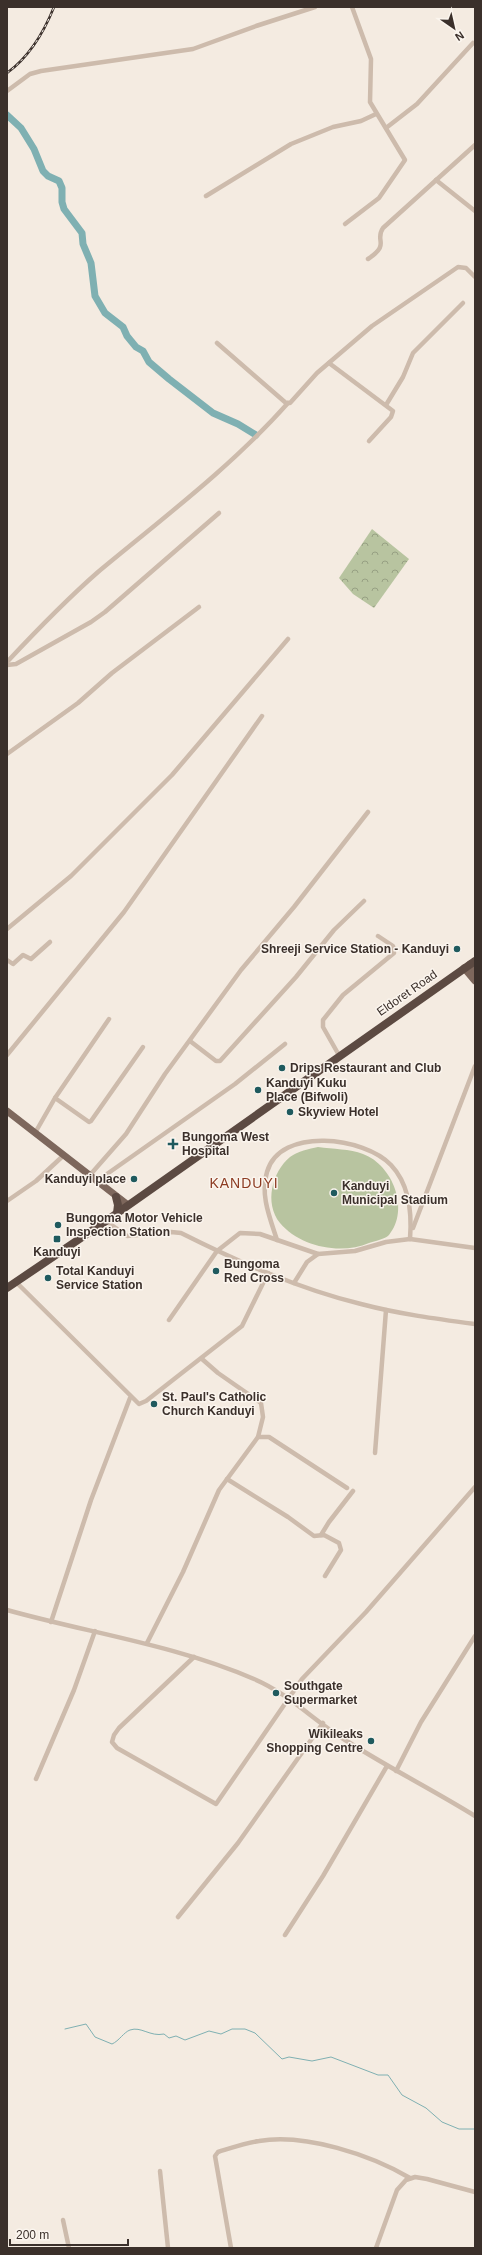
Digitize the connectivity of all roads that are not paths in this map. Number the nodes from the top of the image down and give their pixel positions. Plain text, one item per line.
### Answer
1 (315, 7) edge
2 (352, 7) edge
3 (473, 43) dead end
4 (7, 91) edge
5 (376, 114) junction
6 (386, 128) junction
7 (475, 145) edge
8 (436, 180) junction
9 (206, 196) dead end
10 (475, 211) edge
11 (345, 224) dead end
12 (368, 259) dead end
13 (475, 277) edge
14 (463, 303) dead end
15 (217, 343) dead end
16 (329, 363) junction
17 (288, 404) junction
18 (386, 405) junction
19 (369, 441) dead end
20 (219, 513) dead end
21 (199, 607) dead end
22 (288, 639) dead end
23 (7, 663) edge
24 (262, 716) dead end
25 (7, 754) edge
26 (368, 812) dead end
27 (364, 901) dead end
28 (7, 929) edge
29 (378, 936) dead end
30 (50, 942) dead end
31 (7, 960) edge
32 (471, 967) edge
33 (475, 981) edge
34 (109, 1019) dead end
35 (190, 1041) junction
36 (285, 1044) dead end
37 (143, 1047) dead end
38 (8, 1051) edge
39 (340, 1056) junction
40 (475, 1066) edge
41 (55, 1098) junction
42 (7, 1111) edge
43 (35, 1133) junction
44 (64, 1155) junction
45 (90, 1176) junction
46 (97, 1180) junction
47 (104, 1185) junction
48 (116, 1197) junction
49 (7, 1201) edge
50 (129, 1204) junction
51 (117, 1213) junction
52 (106, 1221) junction
53 (410, 1239) junction
54 (277, 1240) junction
55 (475, 1248) edge
56 (217, 1251) junction
57 (318, 1254) junction
58 (268, 1273) junction
59 (16, 1282) junction
60 (294, 1283) junction
61 (7, 1288) edge
62 (386, 1310) junction
63 (169, 1320) dead end
64 (475, 1324) edge
65 (202, 1359) junction
66 (130, 1398) junction
67 (258, 1437) junction
68 (375, 1453) dead end
69 (227, 1479) junction
70 (475, 1487) edge
71 (347, 1488) dead end
72 (353, 1491) dead end
73 (322, 1535) junction
74 (325, 1576) dead end
75 (7, 1610) edge
76 (51, 1622) junction
77 (95, 1631) junction
78 (475, 1636) edge
79 (147, 1643) junction
80 (194, 1657) junction
81 (290, 1698) junction
82 (323, 1724) junction
83 (387, 1766) junction
84 (396, 1771) junction
85 (36, 1779) dead end
86 (475, 1816) edge
87 (178, 1917) dead end
88 (285, 1935) dead end
89 (160, 2171) dead end
90 (410, 2178) junction
91 (475, 2192) edge
92 (63, 2220) dead end
93 (70, 2248) edge
94 (168, 2248) edge
95 (231, 2248) edge
96 (376, 2248) edge

1 - 4 street
2 - 5 street
3 - 6 street
5 - 6 street
5 - 9 street
6 - 11 street
7 - 8 street
8 - 10 street
8 - 12 street
13 - 16 street
14 - 18 street
15 - 17 street
16 - 17 street
16 - 18 street
17 - 23 street
18 - 19 street
20 - 23 street
21 - 25 street
22 - 28 street
24 - 38 street
26 - 35 street
27 - 35 street
29 - 39 street
30 - 31 street
32 - 33 main road
32 - 39 highway, Eldoret Road
34 - 41 street
35 - 45 street
36 - 46 street
37 - 41 street
39 - 50 highway, Eldoret Road
40 - 53 street
41 - 43 street
42 - 43 main road
43 - 44 main road
44 - 45 main road
44 - 49 street
45 - 46 main road
46 - 47 main road
47 - 48 main road
47 - 50 main road
48 - 50 main road
48 - 51 highway
50 - 51 highway, Eldoret Road
51 - 52 highway, Eldoret Road
52 - 56 street
52 - 59 highway, Eldoret Road
53 - 54 street
53 - 55 street
53 - 57 street
54 - 56 street
54 - 57 street
56 - 58 street
56 - 63 street
57 - 60 street
58 - 60 street
58 - 65 street
59 - 61 highway, Eldoret Road
59 - 66 street
60 - 62 street
62 - 64 street
62 - 68 street
65 - 66 street
65 - 67 street
66 - 76 street
67 - 69 street
67 - 71 street
69 - 73 street
69 - 79 street
70 - 81 street
72 - 73 street
73 - 74 street
75 - 76 street
76 - 77 street
77 - 79 street
77 - 85 street
78 - 84 street
79 - 80 street
80 - 81 street
80 - 81 street
81 - 82 street
82 - 83 street
82 - 87 street
83 - 84 street
83 - 88 street
84 - 86 street
89 - 94 street
90 - 91 street
90 - 95 street
90 - 96 street
92 - 93 street

